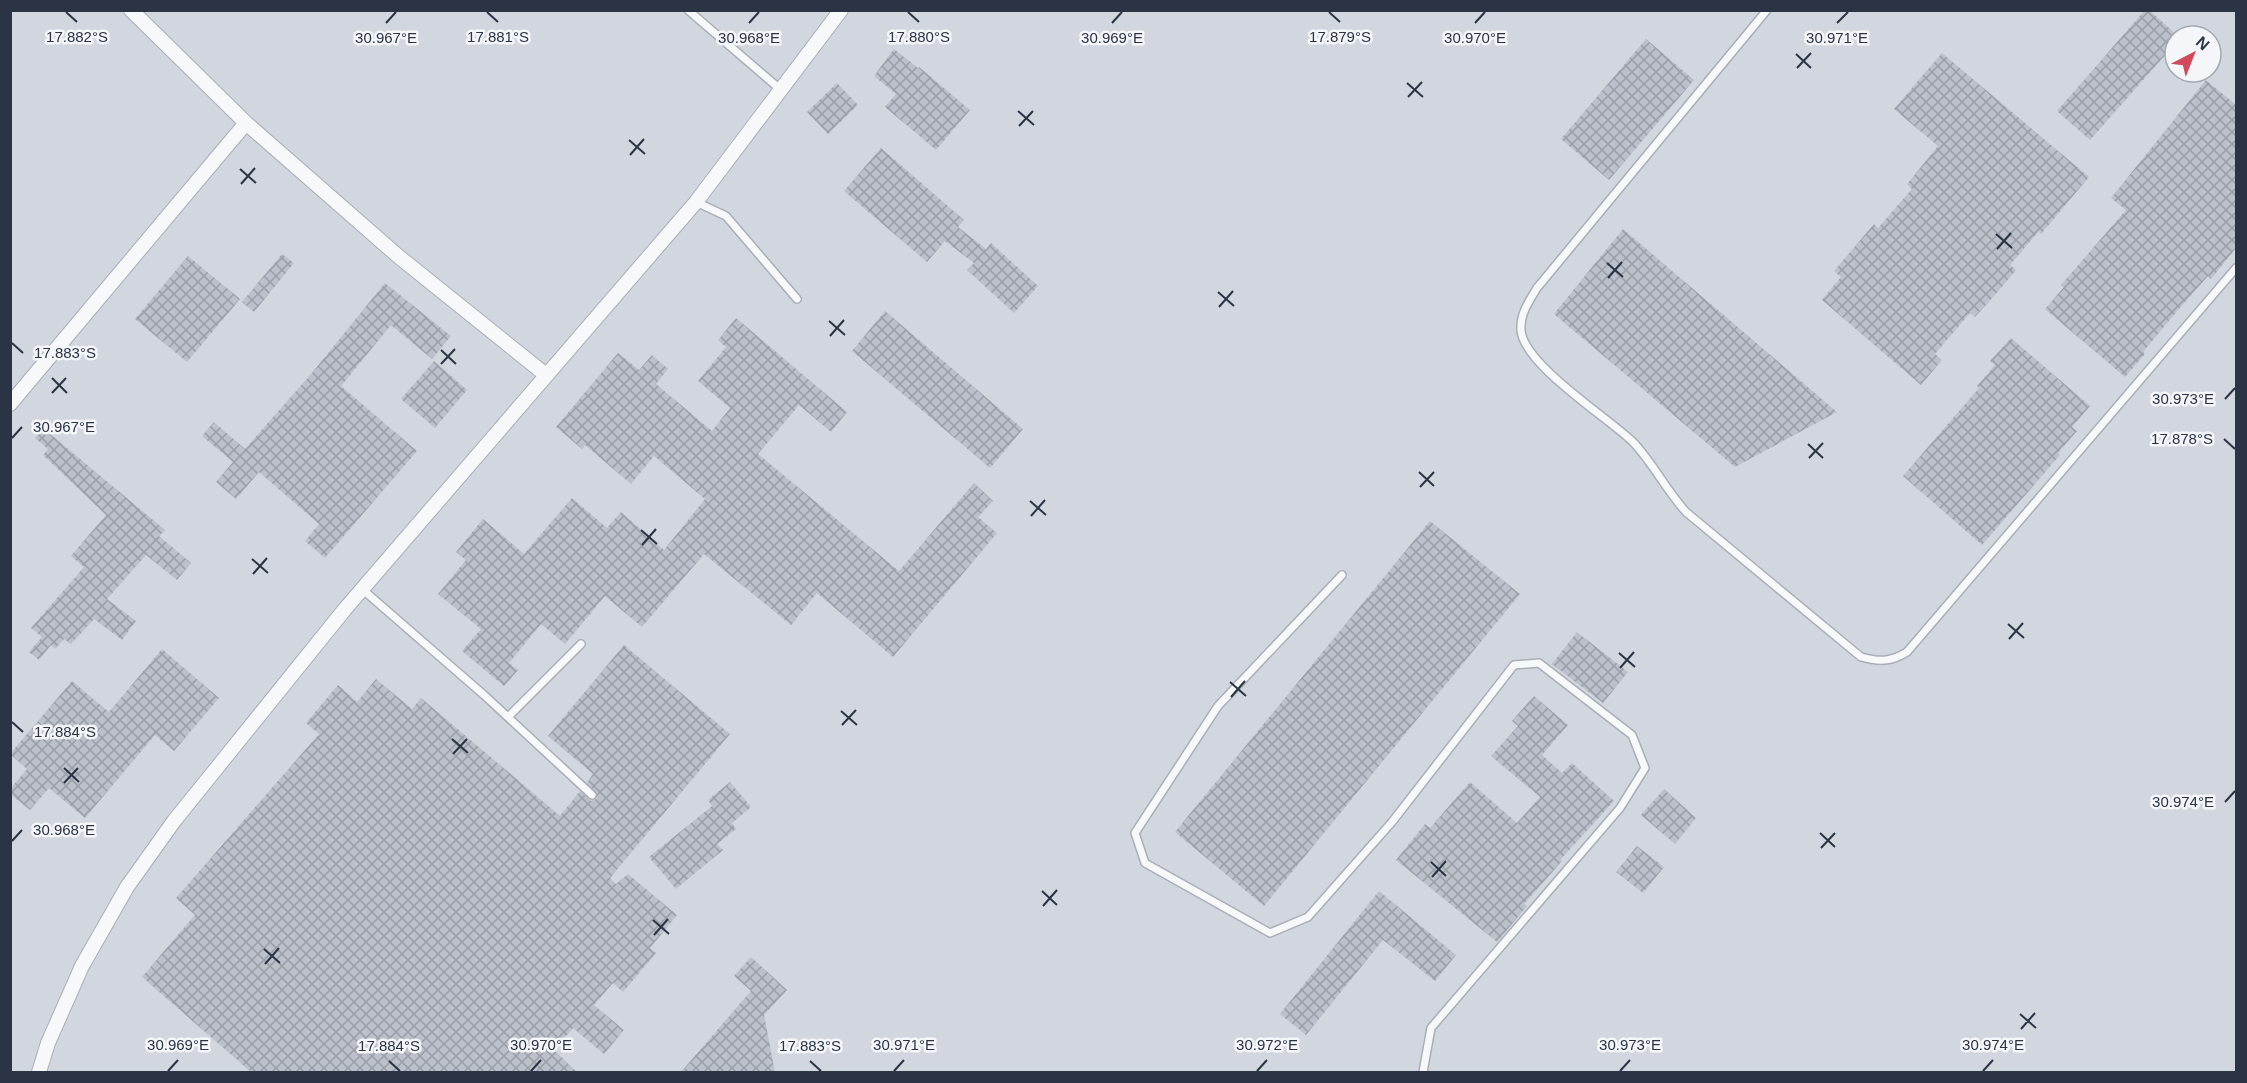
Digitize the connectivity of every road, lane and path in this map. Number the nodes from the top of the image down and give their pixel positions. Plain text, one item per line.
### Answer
1 (130, 10) edge
2 (688, 10) edge
3 (841, 10) edge
4 (1767, 10) edge
5 (781, 90) junction
6 (246, 123) junction
7 (696, 202) junction
8 (2236, 268) edge
9 (797, 299) dead end
10 (546, 375) junction
11 (10, 404) edge
12 (1342, 575) dead end
13 (362, 589) junction
14 (580, 644) dead end
15 (508, 717) junction
16 (592, 795) dead end
17 (39, 1072) edge
18 (1423, 1072) edge

1 - 6 street
2 - 5 lane
3 - 5 street
4 - 8 lane
5 - 7 street
6 - 10 street
6 - 11 street
7 - 9 lane
7 - 10 street
10 - 13 street
12 - 18 lane
13 - 15 lane
13 - 17 street
14 - 15 lane
15 - 16 lane

